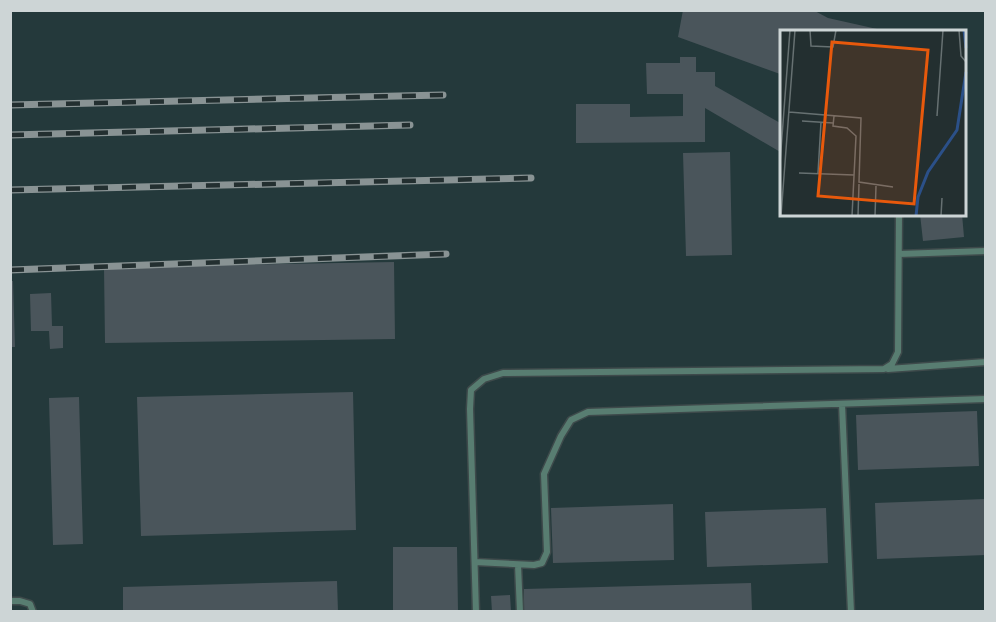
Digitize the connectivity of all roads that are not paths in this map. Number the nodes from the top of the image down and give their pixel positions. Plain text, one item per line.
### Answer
1 (899, 216) edge
2 (986, 250) edge
3 (898, 254) junction
4 (986, 362) edge
5 (884, 369) junction
6 (986, 399) edge
7 (842, 404) junction
8 (475, 562) junction
9 (518, 565) junction
10 (10, 601) edge
11 (33, 612) edge
12 (476, 612) edge
13 (520, 612) edge
14 (851, 612) edge

1 - 3 lane
2 - 3 lane
3 - 5 lane
4 - 5 lane
5 - 8 lane
6 - 7 lane
7 - 9 lane
7 - 14 lane
8 - 9 lane
8 - 12 lane
9 - 13 lane
10 - 11 lane

